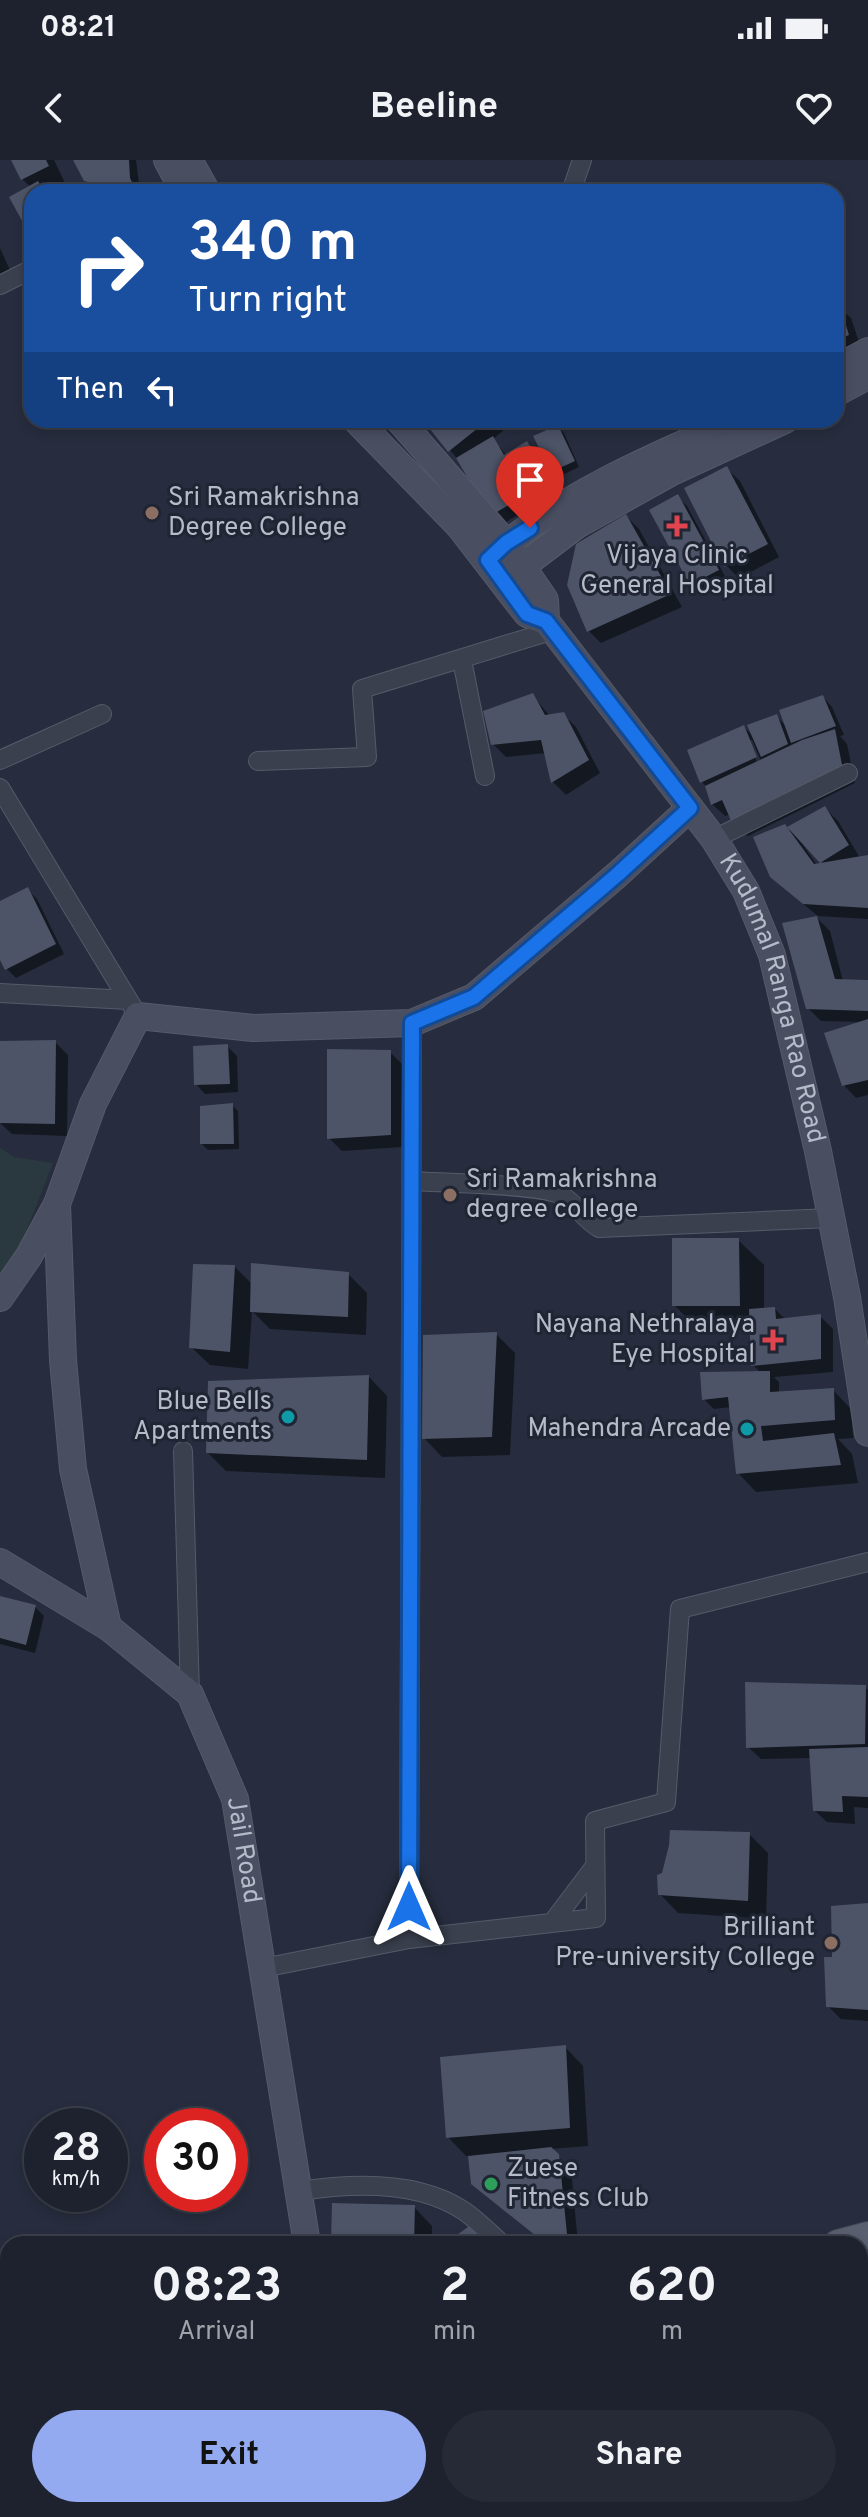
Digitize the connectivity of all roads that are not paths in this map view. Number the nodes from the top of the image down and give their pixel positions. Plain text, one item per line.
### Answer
1 (167, 160) edge
2 (189, 160) edge
3 (582, 160) edge
4 (180, 184) edge
5 (202, 184) edge
6 (574, 184) edge
7 (24, 273) edge
8 (0, 285) edge
9 (868, 351) edge
10 (844, 364) edge
11 (868, 376) edge
12 (844, 389) edge
13 (370, 428) edge
14 (405, 428) edge
15 (718, 428) edge
16 (768, 428) edge
17 (497, 551) junction
18 (512, 574) junction
19 (543, 622) junction
20 (462, 660) junction
21 (102, 714) dead end
22 (0, 760) edge
23 (258, 761) dead end
24 (848, 773) dead end
25 (485, 776) dead end
26 (0, 788) edge
27 (690, 808) junction
28 (714, 839) junction
29 (0, 993) edge
30 (133, 1008) junction
31 (412, 1023) junction
32 (412, 1181) junction
33 (57, 1204) junction
34 (831, 1218) junction
35 (0, 1298) edge
36 (863, 1364) edge
37 (868, 1433) edge
38 (183, 1451) dead end
39 (91, 1548) junction
40 (0, 1562) edge
41 (868, 1562) edge
42 (42, 1587) junction
43 (108, 1627) junction
44 (190, 1694) junction
45 (595, 1866) junction
46 (552, 1923) junction
47 (409, 1939) junction
48 (263, 1968) junction
49 (300, 2191) junction
50 (306, 2236) edge
51 (493, 2236) edge

1 - 4 street
2 - 5 street
3 - 6 street
7 - 8 street
9 - 10 street
11 - 12 street
13 - 17 street
14 - 17 street
15 - 17 street
16 - 18 street
17 - 18 street, Kudumal Ranga Rao Road
18 - 19 street, Kudumal Ranga Rao Road
19 - 20 street
19 - 27 street, Kudumal Ranga Rao Road
20 - 23 street
20 - 25 street
21 - 22 street
24 - 28 street
26 - 30 street
27 - 28 street, Kudumal Ranga Rao Road
27 - 31 street
28 - 34 street, Kudumal Ranga Rao Road
29 - 30 street
30 - 31 street
30 - 33 street
31 - 32 street
32 - 34 street
32 - 47 street
33 - 35 street
33 - 39 street
34 - 36 street, Kudumal Ranga Rao Road
36 - 37 street, Kudumal Ranga Rao Road
38 - 44 street
39 - 42 street
39 - 43 street
40 - 42 street, Jail Road
41 - 45 street
42 - 43 street, Jail Road
43 - 44 street, Jail Road
44 - 48 street, Jail Road
45 - 46 street
45 - 46 street
46 - 47 street
47 - 48 street
48 - 49 street, Jail Road
49 - 50 street, Jail Road
49 - 51 street

